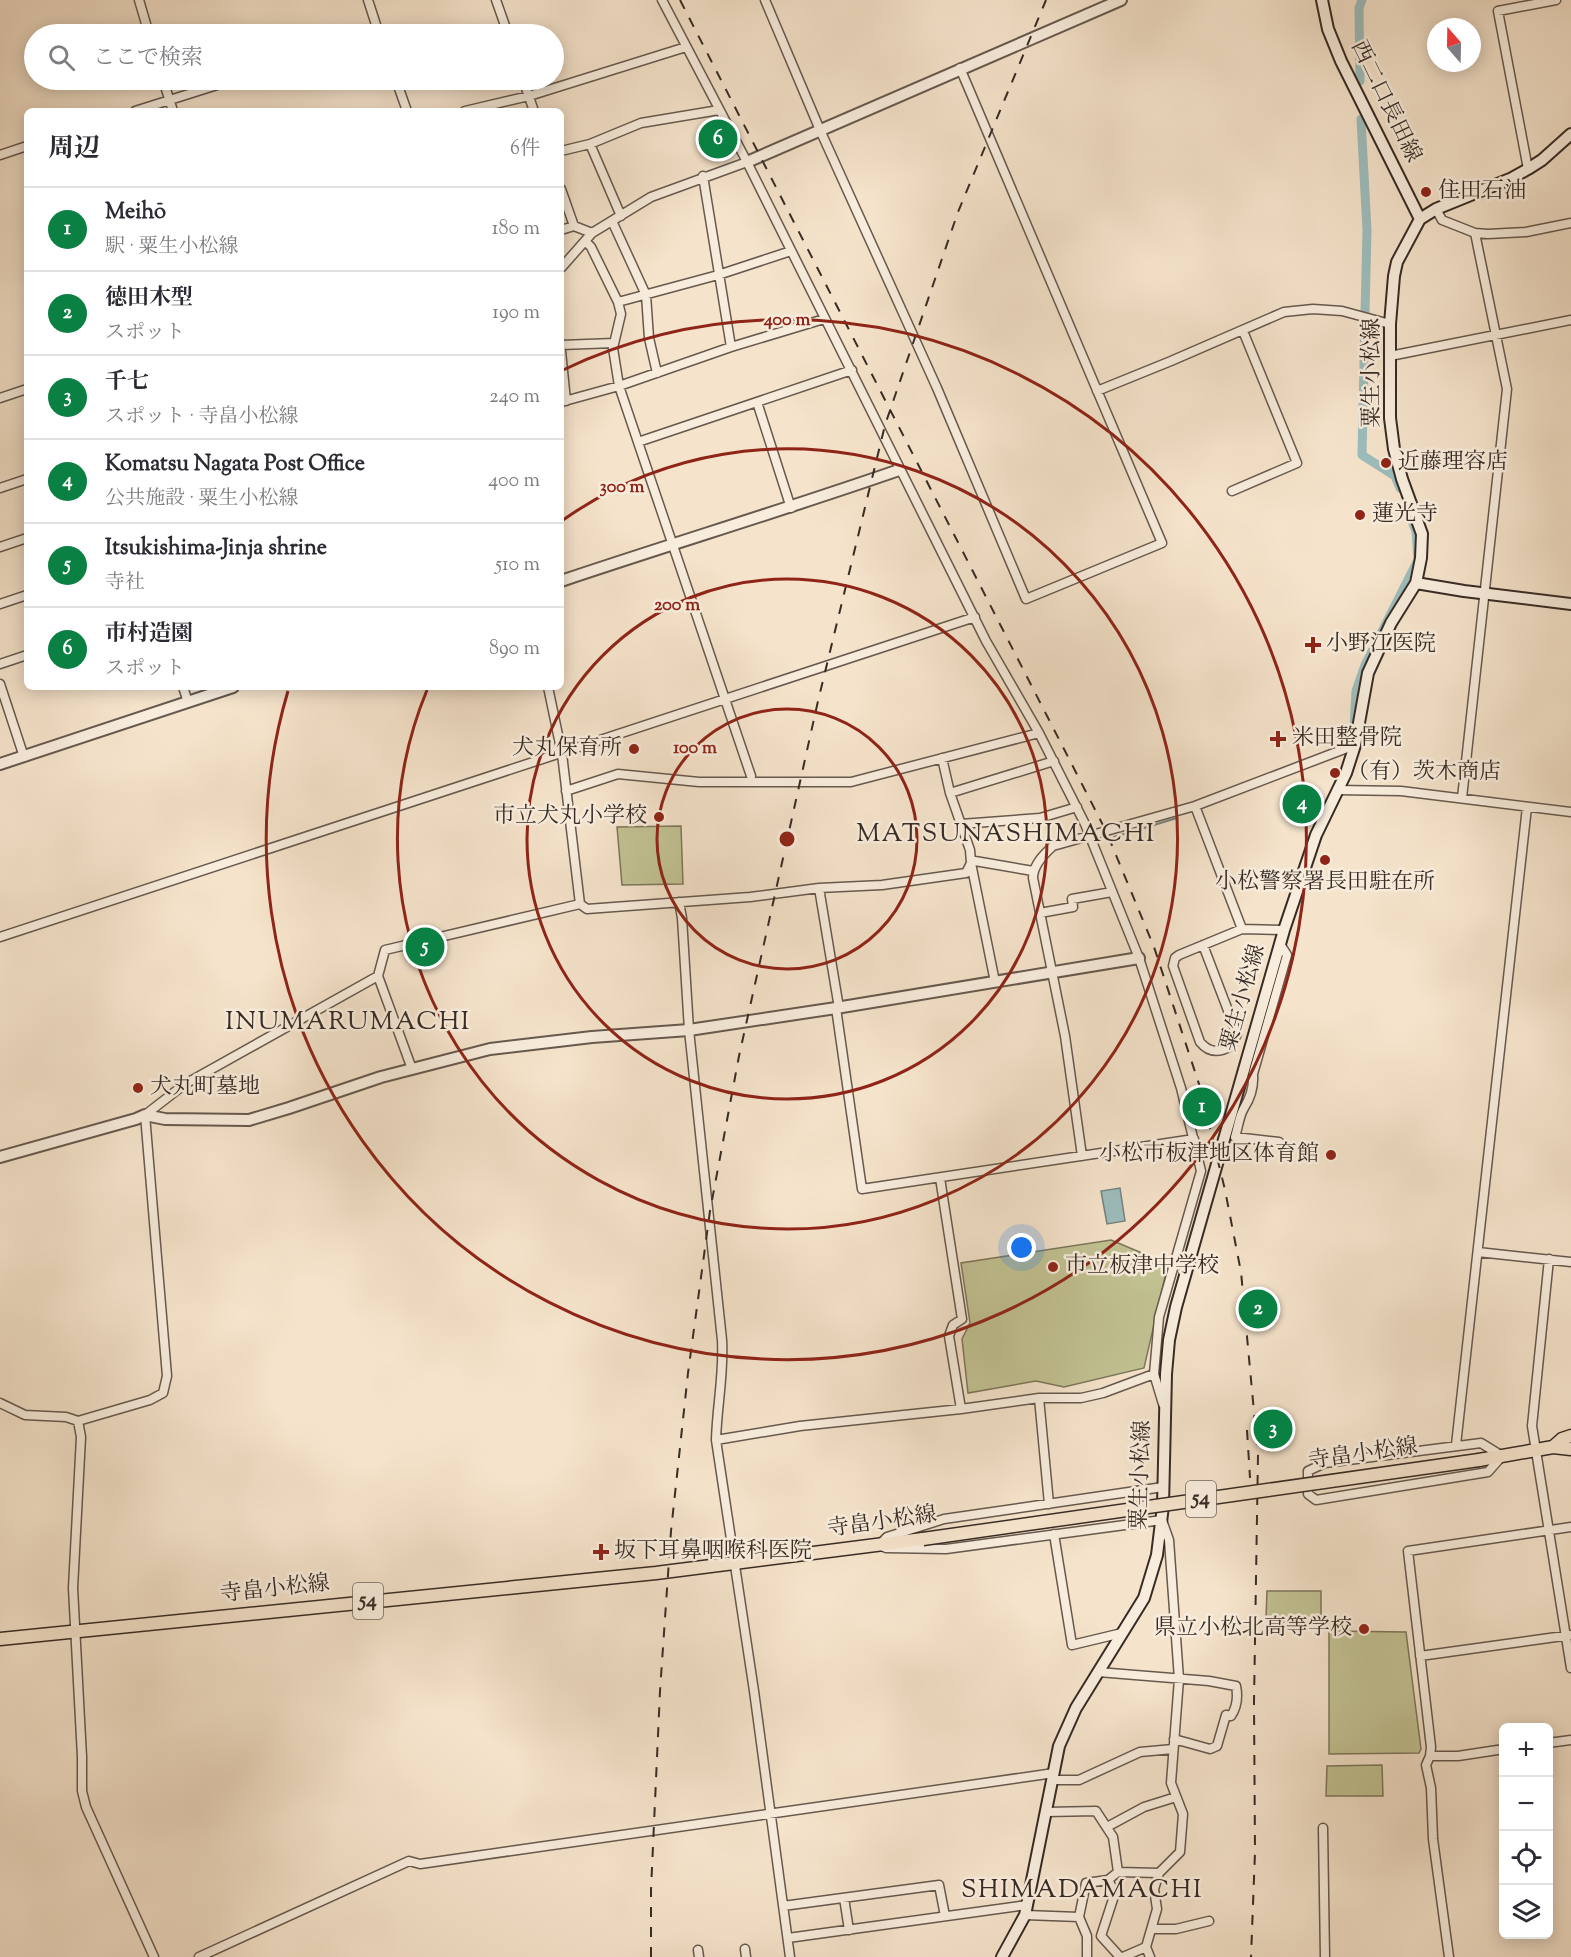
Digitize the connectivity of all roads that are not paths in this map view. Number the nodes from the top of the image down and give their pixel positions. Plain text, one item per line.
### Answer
1 (139, 0) edge
2 (368, 0) edge
3 (496, 0) edge
4 (662, 0) edge
5 (765, 0) edge
6 (1121, 0) edge
7 (1322, 0) edge
8 (1556, 0) edge
9 (146, 24) edge
10 (374, 24) edge
11 (504, 24) edge
12 (686, 46) junction
13 (960, 68) junction
14 (564, 85) edge
15 (166, 90) edge
16 (200, 90) edge
17 (400, 90) edge
18 (527, 90) edge
19 (548, 90) edge
20 (529, 96) junction
21 (169, 100) junction
22 (144, 108) edge
23 (172, 108) edge
24 (406, 108) edge
25 (478, 108) edge
26 (533, 108) edge
27 (719, 110) junction
28 (820, 130) junction
29 (1571, 134) edge
30 (590, 144) junction
31 (24, 147) edge
32 (564, 150) edge
33 (0, 154) edge
34 (747, 162) junction
35 (1528, 169) junction
36 (703, 176) junction
37 (564, 198) edge
38 (1436, 209) junction
39 (621, 216) junction
40 (1420, 219) junction
41 (612, 221) junction
42 (1571, 223) edge
43 (574, 226) junction
44 (564, 230) edge
45 (592, 233) junction
46 (1475, 233) junction
47 (585, 241) junction
48 (791, 251) junction
49 (564, 265) edge
50 (718, 275) junction
51 (646, 295) junction
52 (618, 302) junction
53 (824, 319) junction
54 (1571, 320) edge
55 (1390, 324) junction
56 (1243, 331) junction
57 (1496, 334) junction
58 (614, 343) junction
59 (564, 345) edge
60 (731, 347) junction
61 (1390, 356) junction
62 (852, 370) junction
63 (657, 373) junction
64 (619, 386) junction
65 (24, 390) edge
66 (1097, 390) junction
67 (0, 398) edge
68 (564, 401) edge
69 (757, 402) junction
70 (638, 442) junction
71 (899, 470) junction
72 (24, 480) edge
73 (0, 488) edge
74 (1232, 491) dead end
75 (791, 508) junction
76 (24, 539) edge
77 (672, 544) junction
78 (0, 547) edge
79 (564, 580) edge
80 (1416, 583) junction
81 (1484, 593) junction
82 (24, 596) edge
83 (0, 604) edge
84 (1571, 604) edge
85 (975, 617) junction
86 (24, 656) edge
87 (0, 664) edge
88 (0, 684) edge
89 (184, 690) edge
90 (224, 690) edge
91 (549, 690) edge
92 (727, 699) junction
93 (188, 702) junction
94 (1039, 733) junction
95 (1355, 745) junction
96 (562, 754) junction
97 (24, 757) junction
98 (942, 758) junction
99 (1054, 761) junction
100 (0, 764) edge
101 (751, 776) dead end
102 (1337, 790) junction
103 (566, 791) junction
104 (950, 793) junction
105 (1462, 798) junction
106 (1195, 806) junction
107 (1077, 807) junction
108 (1527, 807) junction
109 (1571, 812) edge
110 (961, 824) junction
111 (1089, 836) junction
112 (971, 863) junction
113 (1033, 871) junction
114 (819, 888) junction
115 (1112, 892) junction
116 (679, 903) junction
117 (580, 904) junction
118 (1040, 913) junction
119 (1242, 929) junction
120 (1284, 930) junction
121 (0, 937) edge
122 (1280, 944) junction
123 (1203, 945) junction
124 (1139, 958) junction
125 (1052, 973) junction
126 (378, 976) junction
127 (994, 982) junction
128 (837, 1008) junction
129 (689, 1030) junction
130 (412, 1069) junction
131 (145, 1115) junction
132 (1194, 1139) junction
133 (1279, 1142) dead end
134 (1082, 1156) junction
135 (0, 1157) edge
136 (940, 1178) junction
137 (1478, 1252) junction
138 (1549, 1259) junction
139 (1571, 1262) edge
140 (1154, 1374) junction
141 (1039, 1398) junction
142 (0, 1403) edge
143 (1164, 1408) junction
144 (962, 1409) junction
145 (78, 1421) junction
146 (1571, 1436) edge
147 (716, 1440) junction
148 (1456, 1445) junction
149 (1553, 1447) junction
150 (1571, 1449) edge
151 (1537, 1450) junction
152 (1502, 1456) junction
153 (1162, 1487) junction
154 (1049, 1504) junction
155 (1162, 1520) junction
156 (1571, 1527) edge
157 (1550, 1530) junction
158 (1054, 1534) junction
159 (879, 1545) junction
160 (736, 1565) junction
161 (76, 1633) junction
162 (1122, 1633) junction
163 (1569, 1635) edge
164 (0, 1640) edge
165 (1420, 1656) junction
166 (1571, 1668) edge
167 (1098, 1672) junction
168 (1179, 1679) junction
169 (1571, 1740) edge
170 (1553, 1742) edge
171 (1173, 1744) junction
172 (1499, 1750) edge
173 (1430, 1756) junction
174 (1054, 1777) junction
175 (1176, 1797) junction
176 (1046, 1812) junction
177 (771, 1815) junction
178 (1107, 1827) junction
179 (1323, 1828) dead end
180 (1118, 1872) junction
181 (1160, 1873) junction
182 (1108, 1881) junction
183 (844, 1898) junction
184 (783, 1906) junction
185 (1026, 1910) junction
186 (945, 1916) junction
187 (1079, 1917) junction
188 (1209, 1921) dead end
189 (849, 1929) junction
190 (1152, 1929) junction
191 (788, 1938) junction
192 (1146, 1947) junction
193 (154, 1957) edge
194 (199, 1957) edge
195 (790, 1957) edge
196 (1002, 1957) edge
197 (1087, 1957) edge
198 (1121, 1957) edge
199 (1150, 1957) edge
200 (1325, 1957) edge
201 (1449, 1957) edge

1 - 9 street
2 - 10 street
3 - 11 street
4 - 12 street
5 - 28 street
6 - 13 main road
7 - 40 main road, 西二口長田線
8 - 35 street
12 - 14 street
12 - 27 street
13 - 28 main road
13 - 66 street
15 - 21 street
16 - 21 street
17 - 24 street
18 - 20 street
19 - 20 street
20 - 25 street
20 - 26 street
21 - 22 street
21 - 23 street
27 - 30 street
27 - 34 street
28 - 34 main road
28 - 66 street
29 - 35 main road, 粟生小松線
30 - 32 street
30 - 39 street
31 - 33 street
34 - 36 street
34 - 48 street
35 - 38 main road, 粟生小松線
36 - 39 street
36 - 50 street
37 - 43 street
38 - 40 main road, 粟生小松線
38 - 46 street
39 - 41 street
40 - 55 main road, 粟生小松線
41 - 45 street
41 - 51 street
42 - 46 street
43 - 44 street
43 - 45 street
45 - 47 street
46 - 57 street
47 - 49 street
47 - 52 street
48 - 50 street
48 - 53 street
50 - 51 street
50 - 60 street
51 - 52 street
51 - 63 street
52 - 58 street
53 - 60 street
53 - 62 street
54 - 57 street
55 - 56 street
55 - 61 main road, 粟生小松線
56 - 66 street
56 - 74 street
57 - 61 street
57 - 81 street
58 - 59 street
58 - 64 street
60 - 63 street
61 - 80 main road, 粟生小松線
62 - 69 street
62 - 71 street
63 - 64 street
64 - 68 street
64 - 70 street
65 - 67 street
69 - 70 street
69 - 75 street
70 - 77 street
71 - 75 main road
71 - 85 street
72 - 73 street
75 - 77 main road
76 - 78 street
77 - 79 main road
77 - 92 street
80 - 81 main road
80 - 95 main road, 粟生小松線
81 - 84 main road
81 - 105 street
82 - 83 street
85 - 92 street
85 - 94 street
86 - 87 street
88 - 97 street
89 - 93 street
90 - 93 main road
91 - 96 street
92 - 96 street
92 - 101 street
93 - 97 main road
94 - 98 street
94 - 99 street
95 - 102 main road, 粟生小松線
95 - 106 street
96 - 103 street
96 - 121 street
97 - 100 main road
98 - 103 street
98 - 104 street
99 - 104 street
99 - 107 street
102 - 105 street
102 - 120 main road, 粟生小松線
103 - 117 street
104 - 110 street
105 - 108 street
106 - 111 street
106 - 119 street
107 - 110 street
107 - 111 street
108 - 109 street
108 - 137 street
110 - 112 street
111 - 113 street
111 - 115 street
112 - 113 street
112 - 114 street
112 - 127 street
113 - 118 street
114 - 116 street
114 - 128 street
115 - 118 street
115 - 124 street
116 - 117 street
116 - 129 street
117 - 126 street
118 - 125 street
119 - 120 street
119 - 123 street
120 - 122 main road, 粟生小松線
122 - 133 street
122 - 143 main road, 粟生小松線
123 - 123 street
124 - 125 main road
124 - 132 street
125 - 127 main road
125 - 134 street
126 - 130 street
126 - 131 street
127 - 128 main road
128 - 129 main road
128 - 136 street
129 - 130 main road
129 - 147 street
130 - 131 main road
131 - 135 main road
131 - 145 street
132 - 134 street
132 - 140 street
134 - 136 street
136 - 144 street
137 - 138 street
137 - 148 street
138 - 139 street
138 - 151 street
140 - 141 street
140 - 143 street
141 - 144 street
141 - 154 street
142 - 145 street
143 - 153 main road, 粟生小松線
144 - 147 street
145 - 161 street
146 - 149 main road, 寺畠小松線 / 54
147 - 160 street
148 - 152 street
148 - 152 street
149 - 150 main road, 寺畠小松線 / 54
149 - 151 main road, 寺畠小松線 / 54
151 - 152 main road, 寺畠小松線 / 54
151 - 157 street
152 - 159 main road, 寺畠小松線 / 54, bridge
153 - 154 street
153 - 155 main road, 粟生小松線
154 - 159 street
155 - 158 street
155 - 162 main road, 粟生小松線
155 - 168 street
156 - 157 street
157 - 163 street
157 - 165 street
158 - 159 street
158 - 162 street
159 - 160 main road, 寺畠小松線 / 54
160 - 161 main road, 寺畠小松線 / 54
160 - 177 street
161 - 164 main road, 寺畠小松線 / 54
161 - 193 street
162 - 167 main road, 粟生小松線
163 - 165 street
163 - 166 street
165 - 173 street
167 - 168 street
167 - 174 main road, 粟生小松線
168 - 171 street
168 - 171 street
169 - 170 street
171 - 174 street
171 - 175 street
172 - 173 street
173 - 201 street
174 - 176 main road, 粟生小松線
174 - 177 street
175 - 178 street
175 - 181 street
176 - 178 street
176 - 185 main road, 粟生小松線
177 - 184 street
177 - 194 street
178 - 180 street
179 - 200 street
180 - 181 street
180 - 182 street
181 - 190 street
182 - 187 street
182 - 198 street
183 - 184 street
183 - 186 street
183 - 189 street
184 - 191 street
185 - 186 street
185 - 187 street
185 - 196 main road, 粟生小松線
186 - 189 street
187 - 197 street
188 - 190 street
189 - 191 street
190 - 192 street
191 - 195 street
192 - 198 street
192 - 199 street

